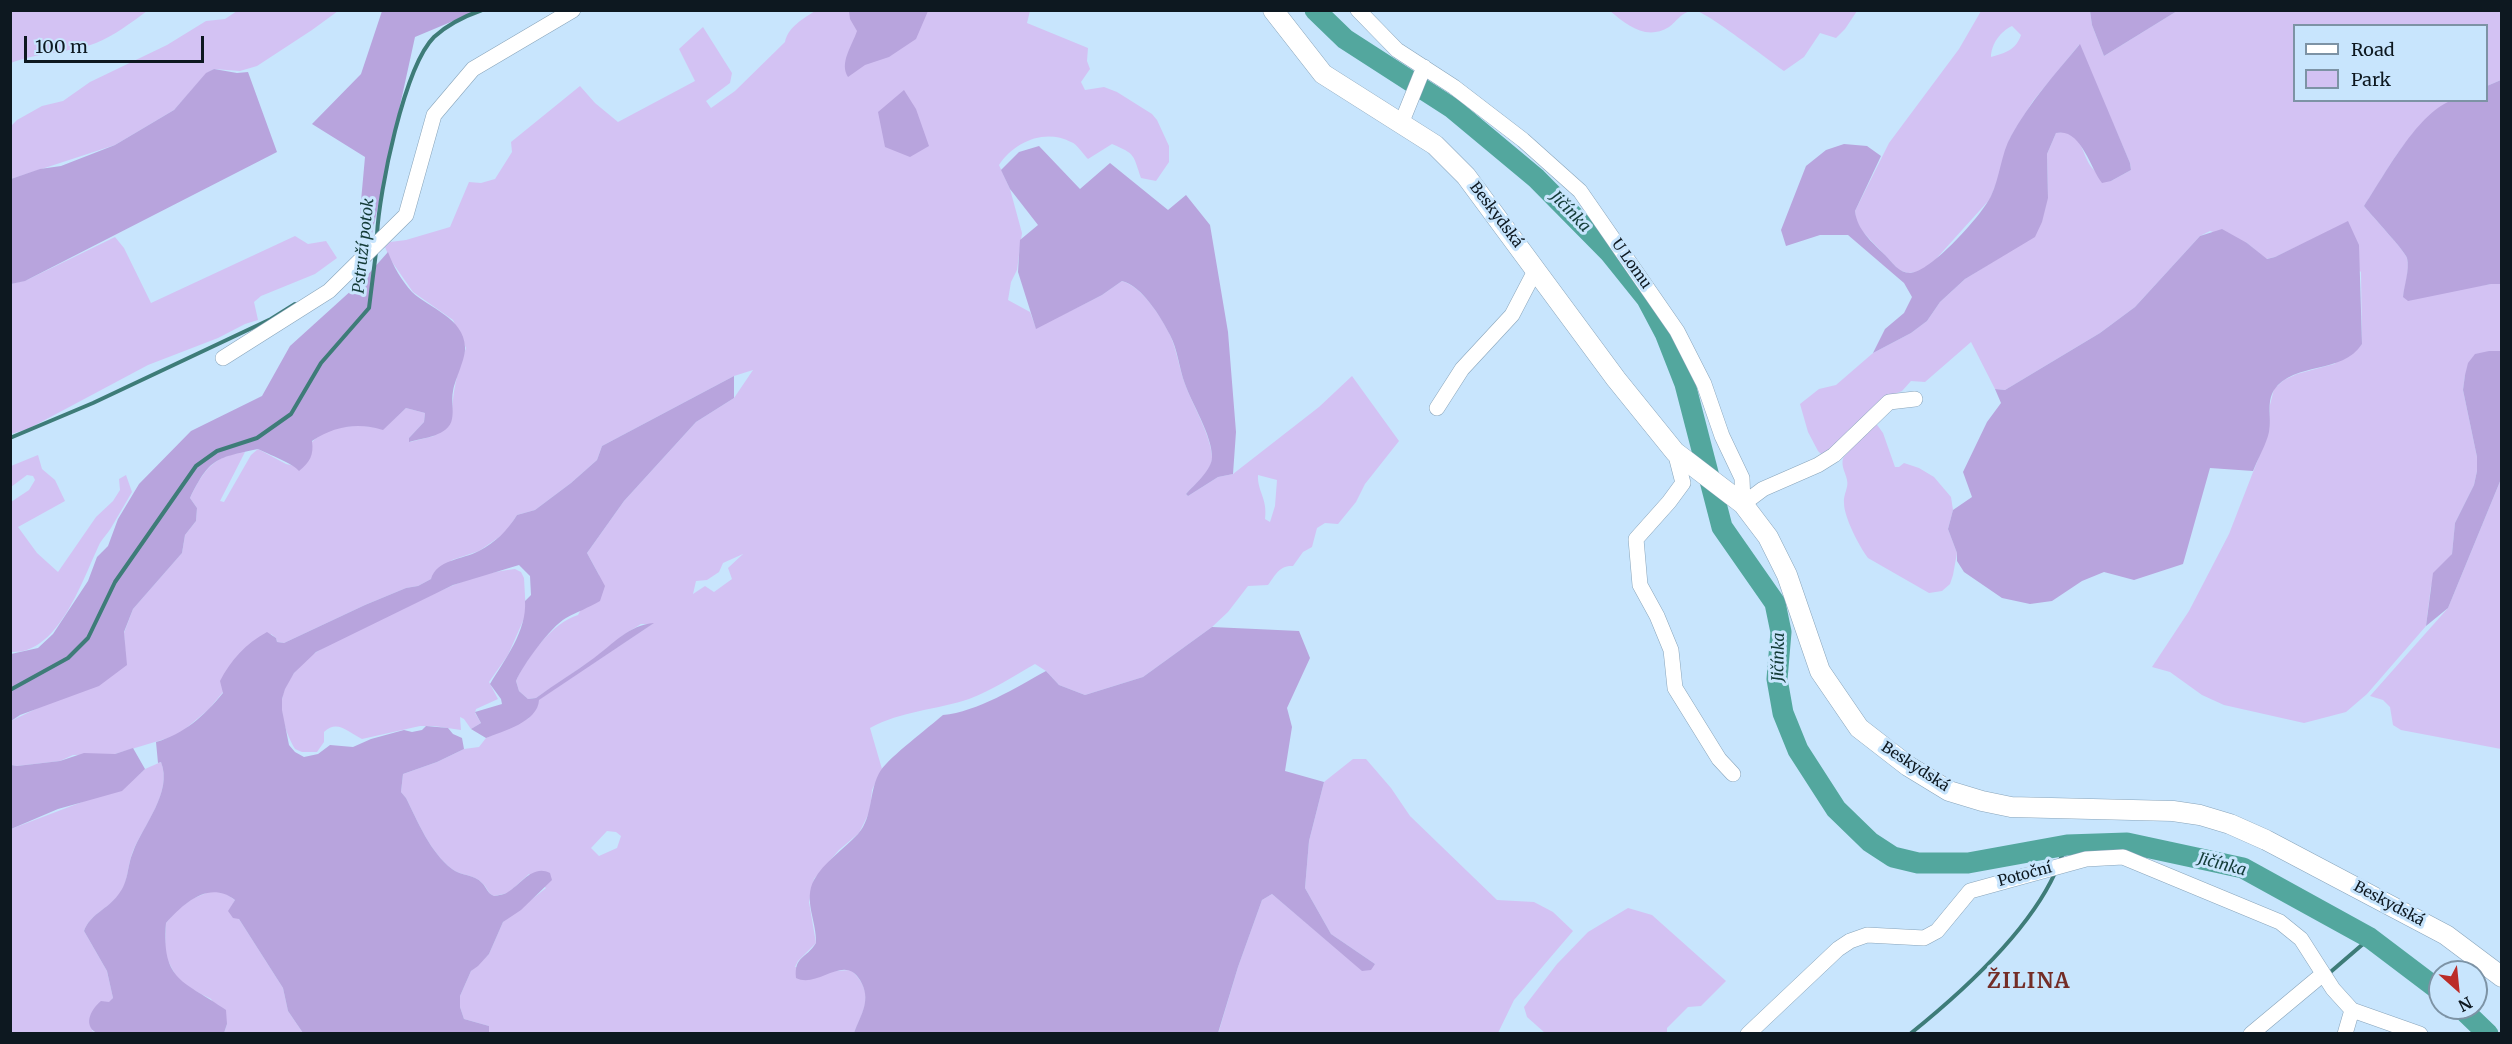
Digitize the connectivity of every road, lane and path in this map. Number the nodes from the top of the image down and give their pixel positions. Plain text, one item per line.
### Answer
1 (573, 10) edge
2 (1273, 10) edge
3 (1358, 10) edge
4 (1424, 68) junction
5 (1401, 124) junction
6 (1536, 269) junction
7 (223, 358) dead end
8 (1915, 399) dead end
9 (1437, 408) dead end
10 (1679, 455) junction
11 (1737, 500) junction
12 (1733, 774) dead end
13 (2323, 974) junction
14 (2502, 977) edge
15 (2352, 1010) junction
16 (2344, 1033) edge
17 (1748, 1034) edge
18 (2251, 1034) edge
19 (2420, 1034) edge

1 - 7 street
2 - 5 street, Beskydská
3 - 4 street, U Lomu
4 - 5 street
4 - 11 street, U Lomu
5 - 6 street, Beskydská
6 - 9 street
6 - 10 street, Beskydská
8 - 11 street
10 - 11 street, Beskydská
10 - 12 street
11 - 14 street, Beskydská
13 - 15 street, Potoční
13 - 17 street, Potoční
13 - 18 street
15 - 16 street
15 - 19 street, Potoční

